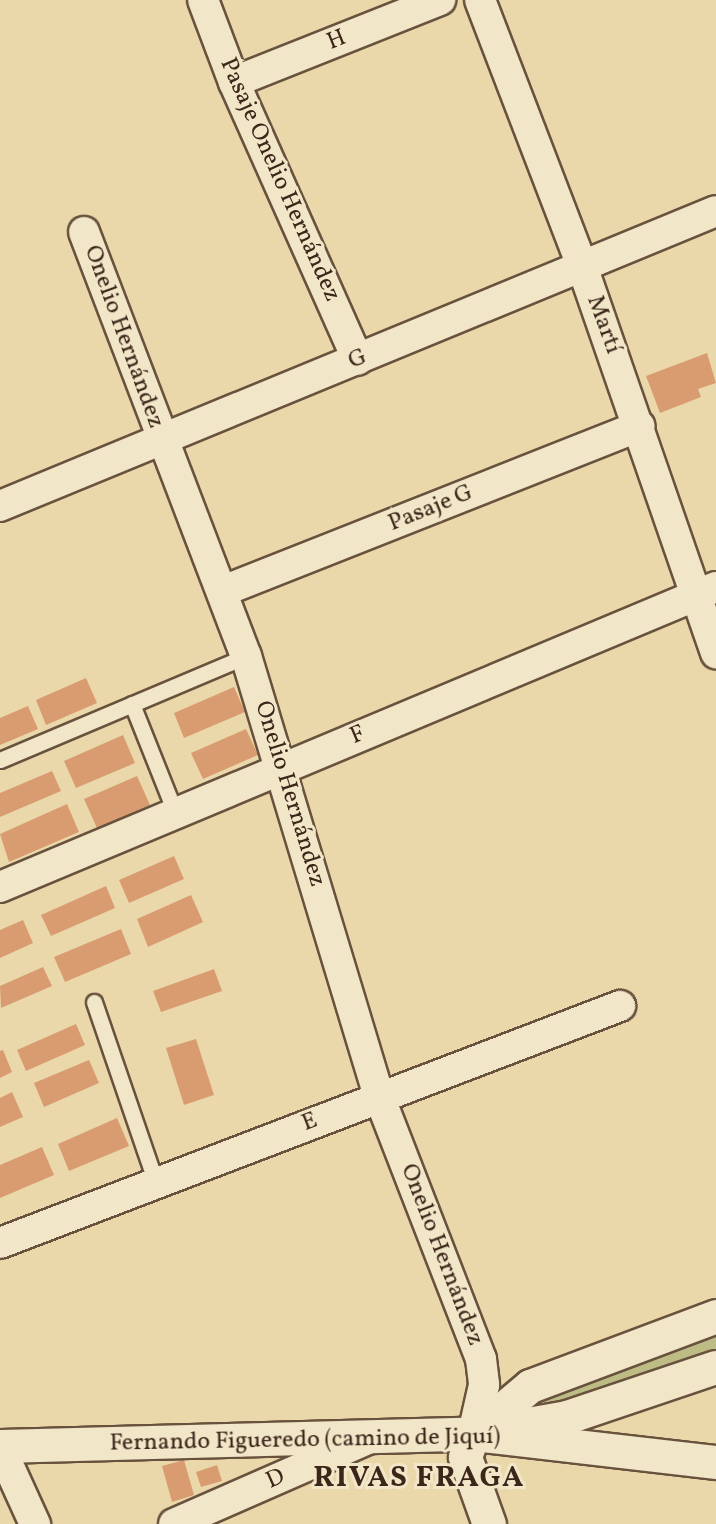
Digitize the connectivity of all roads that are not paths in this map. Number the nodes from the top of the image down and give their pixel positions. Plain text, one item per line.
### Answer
1 (203, 0) edge
2 (440, 0) edge
3 (480, 0) edge
4 (234, 82) junction
5 (716, 211) edge
6 (84, 232) dead end
7 (582, 266) junction
8 (358, 360) junction
9 (640, 426) junction
10 (160, 441) junction
11 (0, 506) edge
12 (223, 591) junction
13 (707, 591) edge
14 (716, 653) edge
15 (246, 656) junction
16 (132, 704) junction
17 (0, 760) edge
18 (282, 768) junction
19 (175, 812) junction
20 (0, 887) edge
21 (94, 1002) dead end
22 (620, 1006) dead end
23 (379, 1096) junction
24 (156, 1183) junction
25 (0, 1243) edge
26 (716, 1316) edge
27 (481, 1359) junction
28 (716, 1367) edge
29 (530, 1386) junction
30 (572, 1432) junction
31 (473, 1434) junction
32 (377, 1435) junction
33 (0, 1447) edge
34 (716, 1462) edge
35 (35, 1524) edge
36 (174, 1524) edge
37 (489, 1524) edge

1 - 4 street, Pasaje Onelio Hernández
2 - 4 street, H
3 - 7 street, Martí
4 - 8 street, Pasaje Onelio Hernández
5 - 7 street, G
6 - 10 street, Onelio Hernández
7 - 8 street, G
7 - 9 street, Martí
8 - 10 street, G
9 - 12 street, Pasaje G
9 - 13 street, Martí
10 - 11 street, G
10 - 12 street, Onelio Hernández
12 - 15 street, Onelio Hernández
13 - 14 street, Martí
13 - 18 street, F
15 - 16 lane
15 - 18 street, Onelio Hernández
16 - 17 lane
16 - 19 lane
18 - 19 street, F
18 - 23 street, Onelio Hernández
19 - 20 street, F
21 - 24 lane
22 - 23 street, E
23 - 24 street, E
23 - 27 street, Onelio Hernández
24 - 25 street, E
26 - 29 street
27 - 29 street, Onelio Hernández
27 - 31 street, Onelio Hernández
28 - 30 street
29 - 31 street
30 - 31 street, Fernando Figueredo (camino de Jiquí)
30 - 34 street, Fernando Figueredo (camino de Jiquí)
31 - 32 street, Fernando Figueredo (camino de Jiquí)
31 - 37 street, Onelio Hernández
32 - 33 street, Fernando Figueredo (camino de Jiquí)
32 - 36 street, D
33 - 35 street

